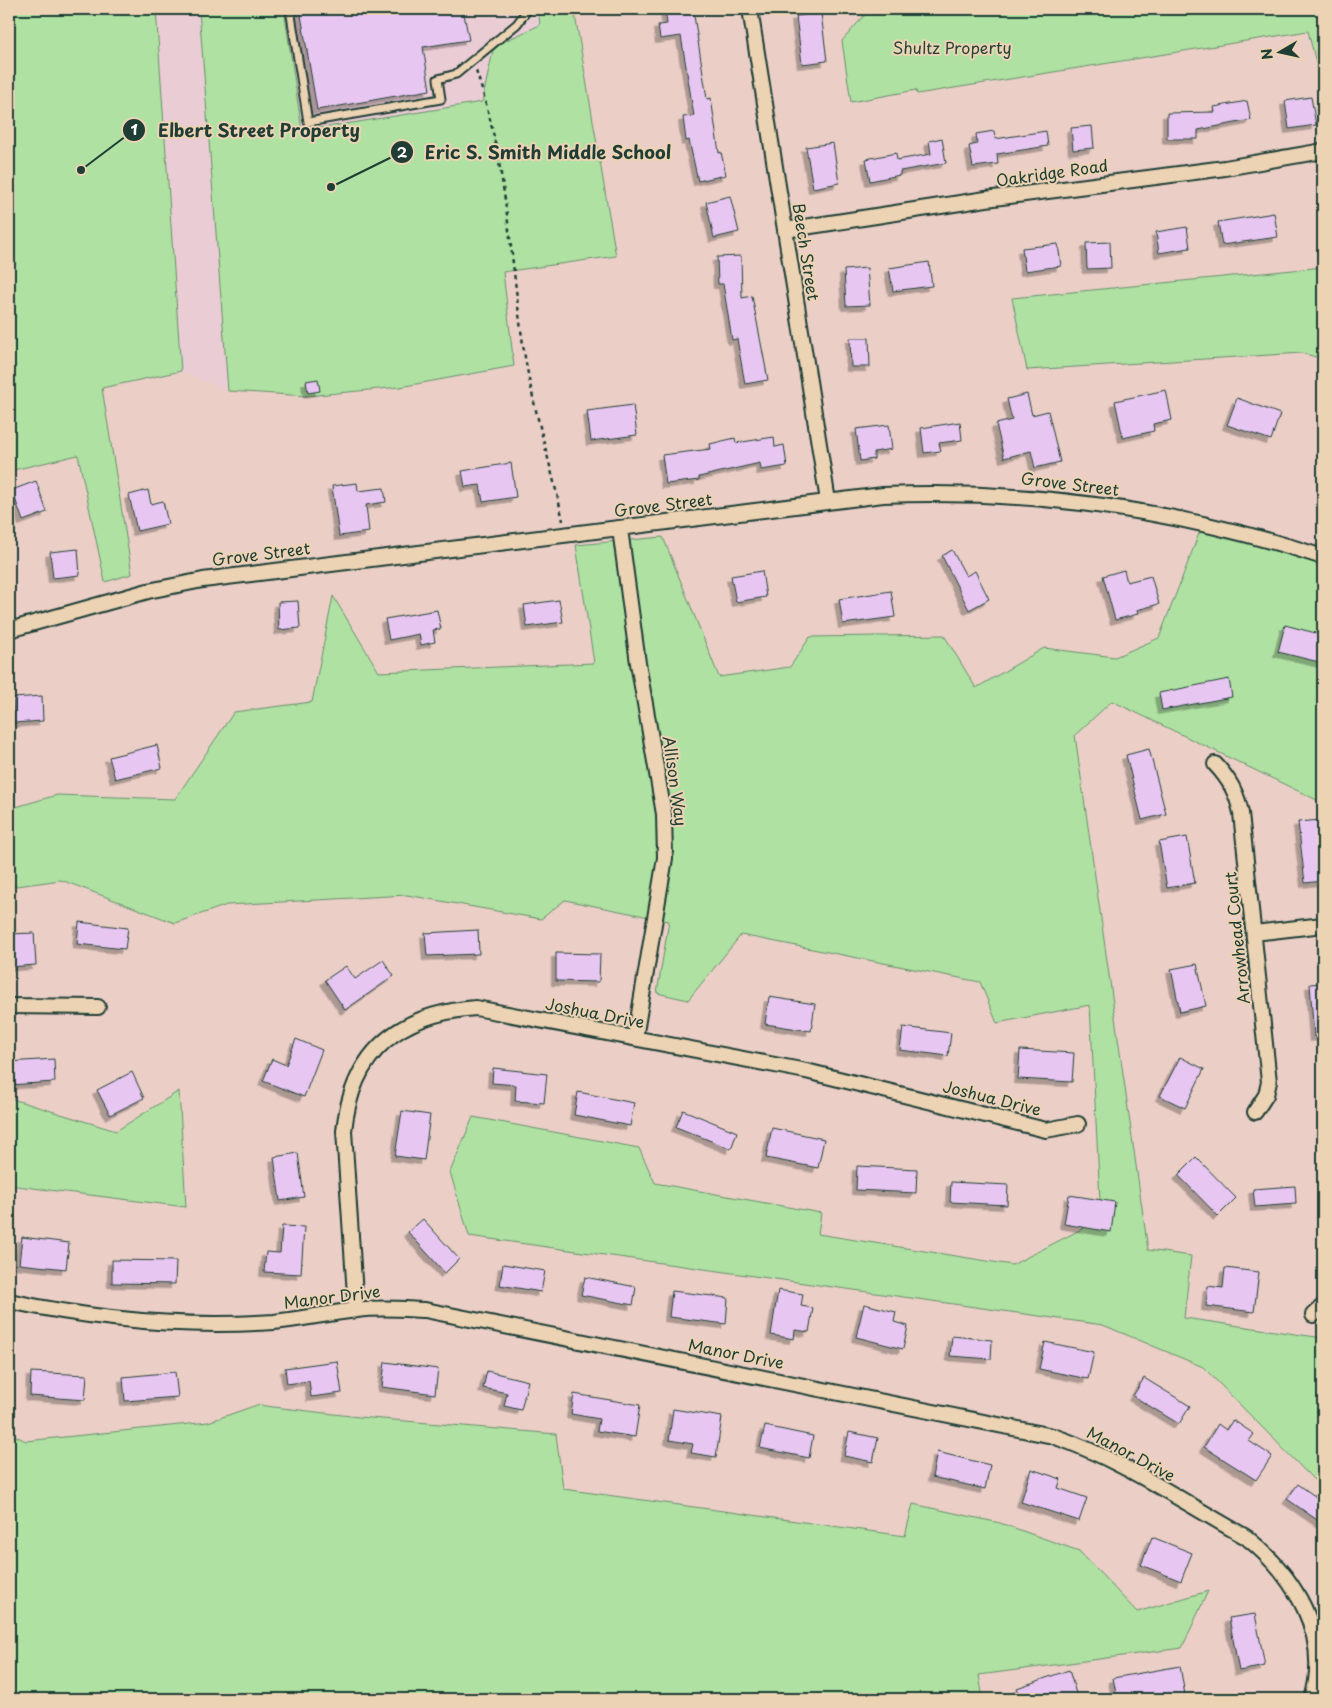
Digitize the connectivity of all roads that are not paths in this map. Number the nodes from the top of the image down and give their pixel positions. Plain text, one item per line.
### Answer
1 (290, 9) edge
2 (528, 9) edge
3 (750, 9) edge
4 (1323, 151) edge
5 (785, 230) junction
6 (828, 501) junction
7 (620, 529) junction
8 (1323, 556) edge
9 (9, 630) edge
10 (1215, 764) dead end
11 (1323, 925) edge
12 (1254, 933) junction
13 (9, 1006) edge
14 (98, 1007) dead end
15 (635, 1038) junction
16 (1255, 1112) dead end
17 (1078, 1124) dead end
18 (9, 1301) edge
19 (356, 1310) junction
20 (1312, 1699) edge

1 - 2 lane
3 - 5 street, Beech Street
4 - 5 street, Oakridge Road
5 - 6 street, Beech Street
6 - 7 street, Grove Street
6 - 8 street, Grove Street
7 - 9 street, Grove Street
7 - 15 street, Allison Way
10 - 12 street, Arrowhead Court
11 - 12 street
12 - 16 street, Arrowhead Court
13 - 14 street
15 - 17 street, Joshua Drive
15 - 19 street, Joshua Drive
18 - 19 street, Manor Drive
19 - 20 street, Manor Drive

